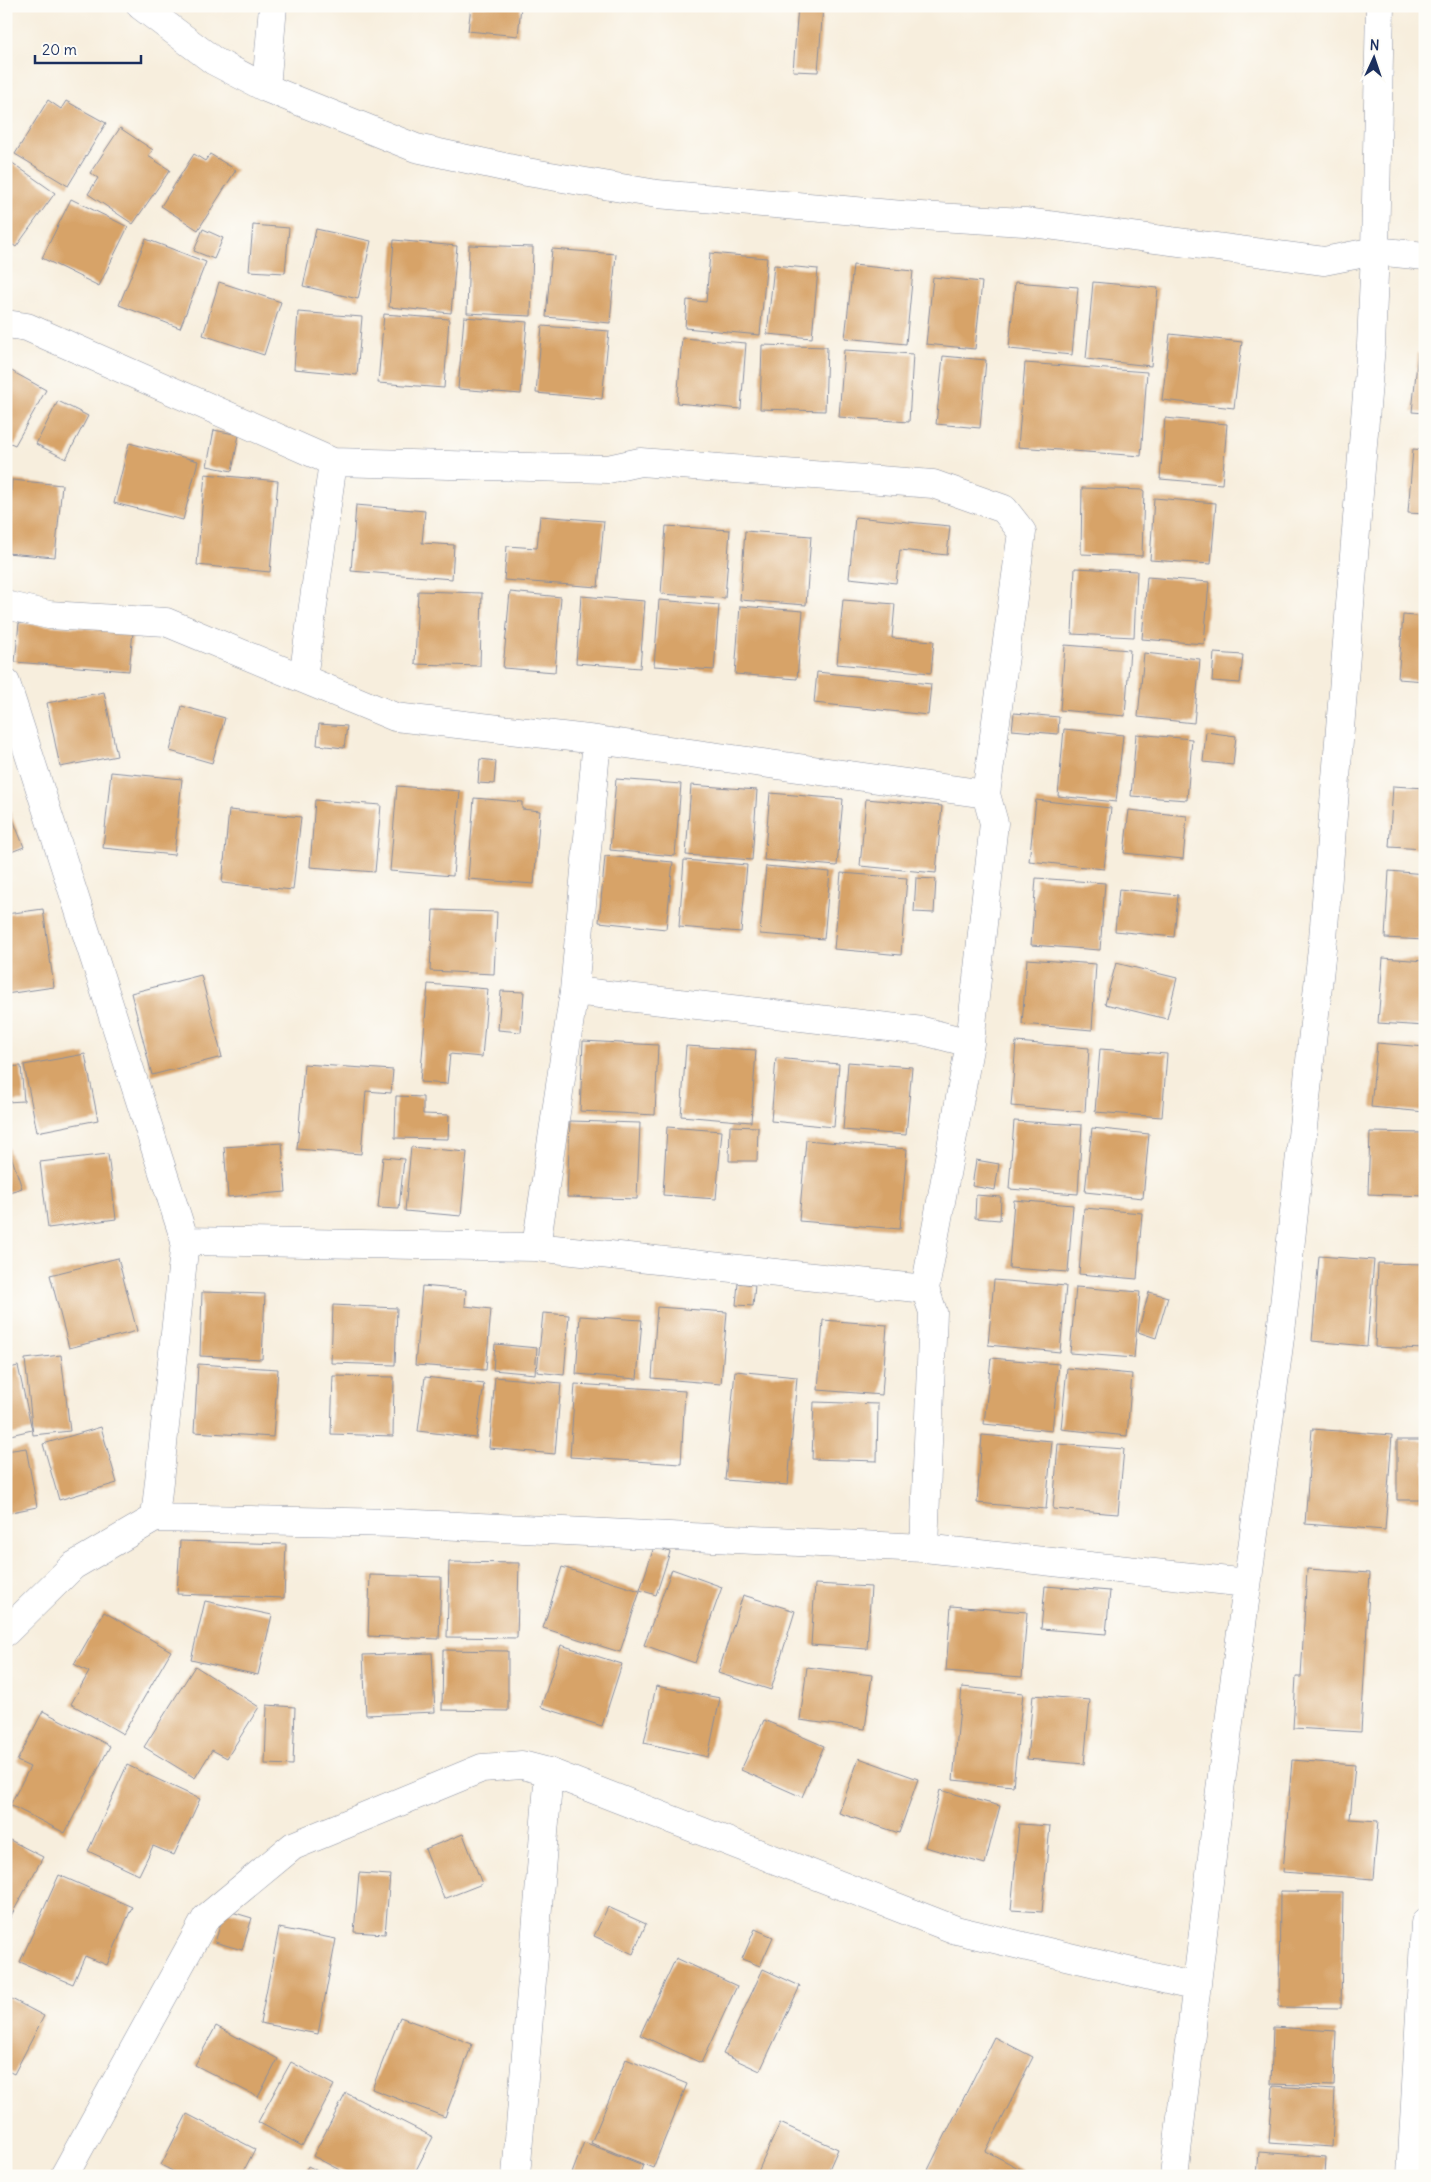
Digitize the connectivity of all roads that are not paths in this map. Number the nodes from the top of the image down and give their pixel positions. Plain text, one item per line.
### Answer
1 (141, 6) edge
2 (273, 6) edge
3 (1380, 6) edge
4 (266, 88) junction
5 (1374, 251) junction
6 (1425, 256) edge
7 (6, 324) edge
8 (333, 462) junction
9 (6, 605) edge
10 (302, 678) junction
11 (6, 683) edge
12 (597, 740) junction
13 (986, 794) junction
14 (574, 991) junction
15 (970, 1043) junction
16 (185, 1241) junction
17 (536, 1247) junction
18 (925, 1290) junction
19 (154, 1518) junction
20 (924, 1548) junction
21 (1248, 1583) junction
22 (6, 1632) edge
23 (549, 1772) junction
24 (1425, 1923) edge
25 (1196, 1987) junction
26 (1419, 2137) edge
27 (64, 2176) edge
28 (516, 2176) edge
29 (1174, 2176) edge
30 (1412, 2176) edge

1 - 4 street
2 - 4 street
3 - 5 street
4 - 5 street
5 - 6 street
5 - 21 street
7 - 8 street
8 - 10 street
8 - 13 street
9 - 10 street
10 - 12 street
11 - 16 street
12 - 13 street
12 - 14 street
13 - 15 street
14 - 15 street
14 - 17 street
15 - 18 street
16 - 17 street
16 - 19 street
17 - 18 street
18 - 20 street
19 - 20 street
19 - 22 street
20 - 21 street
21 - 25 street
23 - 25 street
23 - 27 street
23 - 28 street
24 - 26 street
25 - 29 street
26 - 30 street

